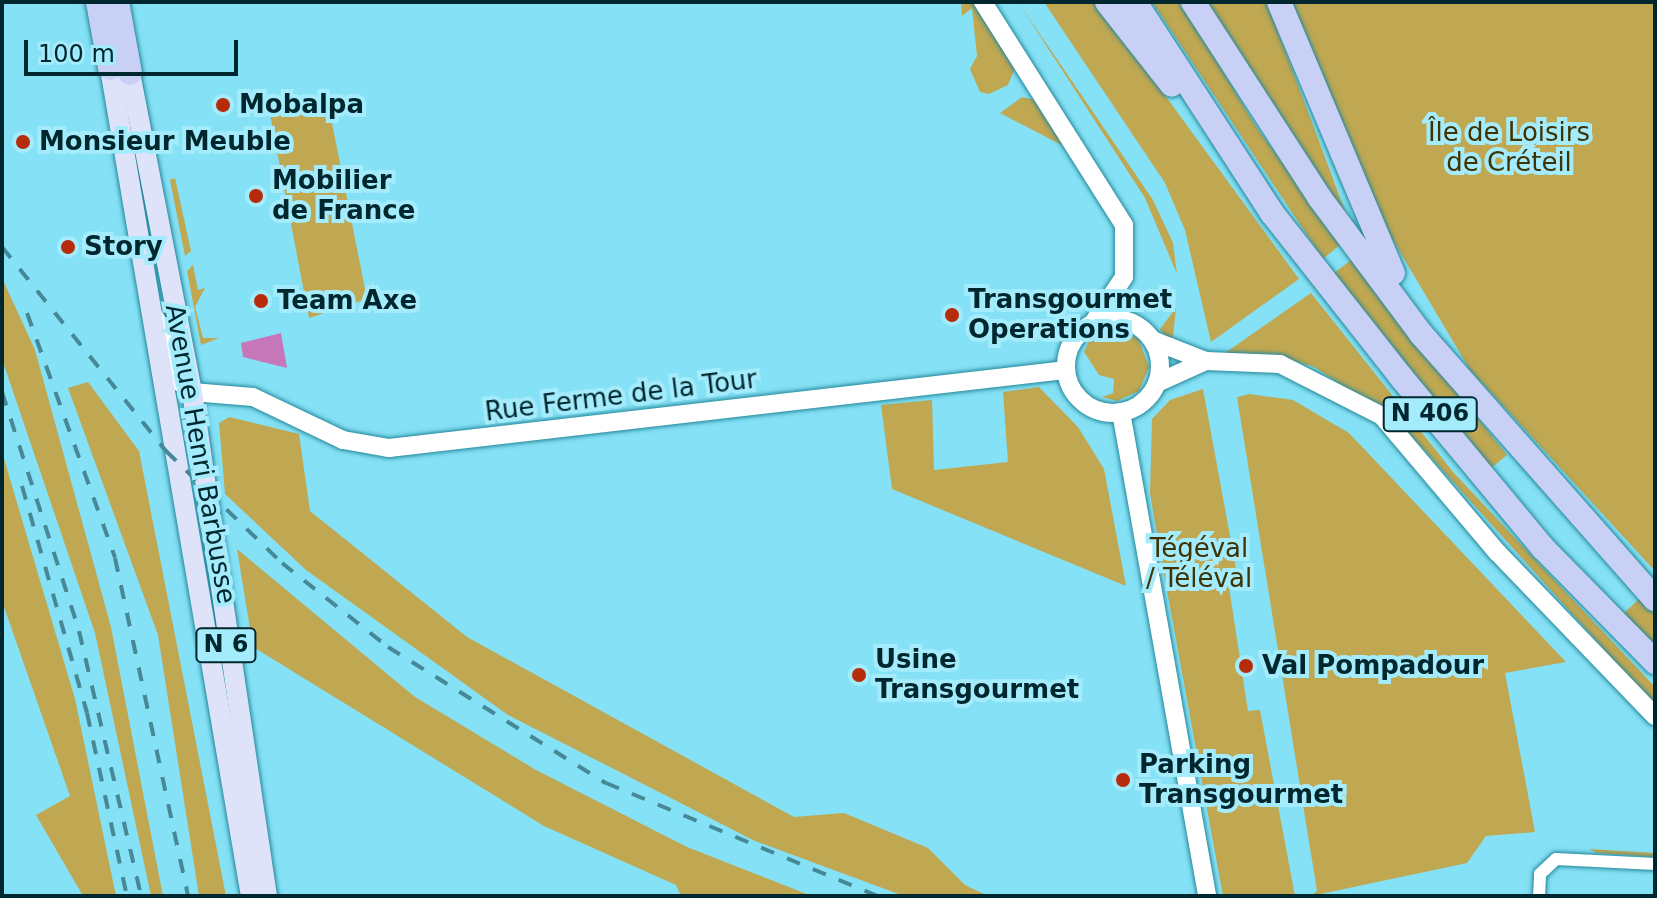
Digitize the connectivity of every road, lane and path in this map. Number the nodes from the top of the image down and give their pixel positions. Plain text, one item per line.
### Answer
1 (98, 2) edge
2 (117, 2) edge
3 (983, 2) edge
4 (1107, 2) edge
5 (1135, 2) edge
6 (1193, 2) edge
7 (1279, 2) edge
8 (120, 70) junction
9 (1226, 148) junction
10 (1124, 277) junction
11 (148, 307) junction
12 (1093, 323) junction
13 (1133, 323) junction
14 (1152, 340) junction
15 (1206, 361) junction
16 (1447, 365) junction
17 (1065, 370) junction
18 (1157, 383) junction
19 (192, 392) junction
20 (1121, 412) junction
21 (1655, 599) edge
22 (1655, 662) edge
23 (1655, 716) edge
24 (1655, 864) edge
25 (251, 896) edge
26 (267, 896) edge
27 (1207, 896) edge
28 (1539, 896) edge

1 - 8 highway, N 6
2 - 8 highway, N 6
3 - 10 main road
4 - 9 highway
5 - 9 highway, N 406
6 - 16 highway, N 406
7 - 16 highway
8 - 11 main road, Avenue Henri Barbusse / N 6
8 - 19 main road, Avenue Henri Barbusse / N 6
9 - 22 highway, N 406
10 - 12 main road
10 - 13 main road
11 - 19 main road
11 - 25 main road, Avenue Henri Barbusse / N 6
12 - 13 main road
12 - 17 main road
13 - 14 main road
14 - 15 main road
14 - 18 main road
15 - 18 main road
15 - 23 main road
16 - 21 highway, N 406
17 - 19 main road, Rue Ferme de la Tour
17 - 20 main road
18 - 20 main road
19 - 26 main road, Avenue Henri Barbusse / N 6
20 - 27 main road
24 - 28 street

